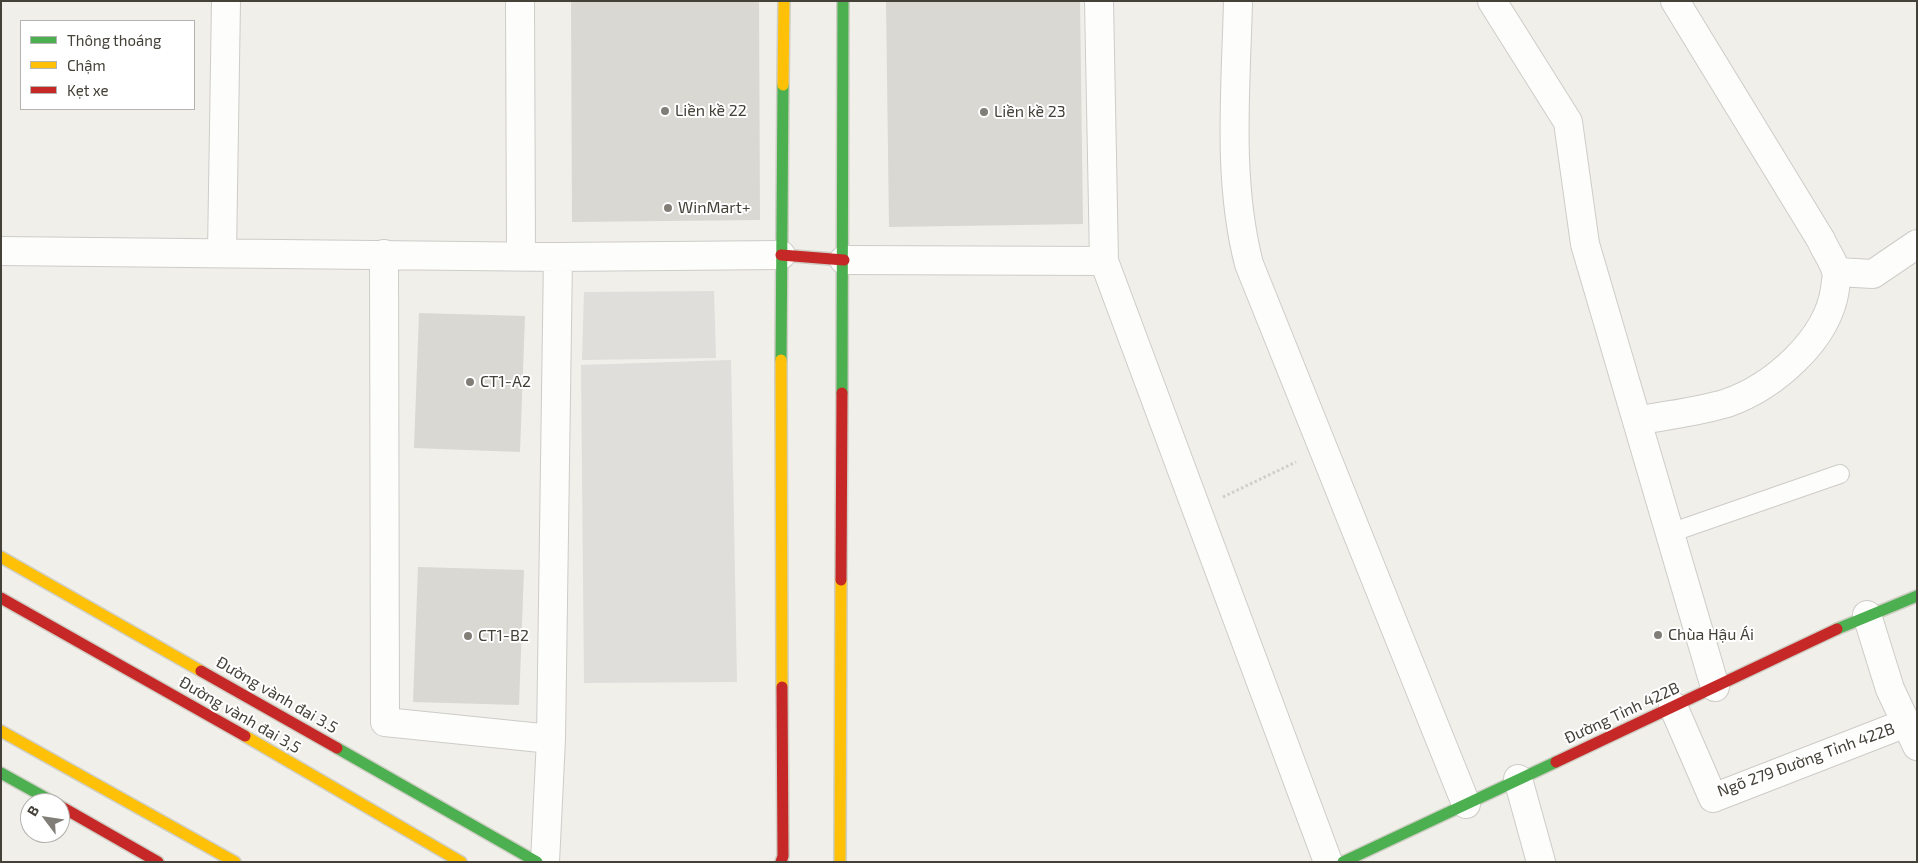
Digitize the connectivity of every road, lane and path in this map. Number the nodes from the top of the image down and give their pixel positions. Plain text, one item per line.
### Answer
1 (226, 1) edge
2 (520, 1) edge
3 (784, 1) edge
4 (843, 1) edge
5 (1099, 1) edge
6 (1238, 1) edge
7 (1492, 1) edge
8 (1675, 1) edge
9 (1917, 244) edge
10 (1, 251) edge
11 (222, 253) junction
12 (384, 254) junction
13 (781, 255) junction
14 (521, 256) junction
15 (558, 257) junction
16 (844, 260) junction
17 (1104, 262) junction
18 (1837, 272) junction
19 (1637, 422) junction
20 (1324, 449) junction
21 (1840, 474) dead end
22 (1197, 510) junction
23 (1670, 533) junction
24 (1, 557) edge
25 (1917, 596) edge
26 (1, 598) edge
27 (1867, 616) junction
28 (1715, 687) junction
29 (1673, 706) junction
30 (1, 731) edge
31 (1911, 734) edge
32 (551, 739) junction
33 (1, 773) edge
34 (1518, 779) junction
35 (37, 793) edge
36 (1466, 804) junction
37 (70, 812) edge
38 (158, 862) edge
39 (235, 862) edge
40 (461, 862) edge
41 (537, 862) edge
42 (545, 862) edge
43 (781, 862) edge
44 (840, 862) edge
45 (1328, 862) edge
46 (1343, 862) edge
47 (1541, 862) edge

1 - 11 street
2 - 14 street
3 - 13 main road
4 - 16 main road
5 - 17 street
6 - 20 street
7 - 19 street
8 - 18 street
9 - 18 street
10 - 11 street
11 - 12 street
12 - 14 street
12 - 32 street
13 - 15 street
13 - 16 main road
13 - 43 main road
14 - 15 street
15 - 32 street
16 - 17 street
16 - 44 main road
17 - 22 street
18 - 19 street
19 - 23 street
20 - 22 path
20 - 36 street
21 - 23 lane
22 - 45 street
23 - 28 street
24 - 41 main road, Đường vành đai 3.5
25 - 27 main road, Đường Tỉnh 422B
26 - 40 main road, Đường vành đai 3,5
27 - 28 main road, Đường Tỉnh 422B
27 - 31 street
28 - 29 main road, Đường Tỉnh 422B
29 - 31 street, Ngõ 279 Đường Tỉnh 422B
29 - 34 main road, Đường Tỉnh 422B
30 - 39 main road
32 - 42 street
33 - 35 main road
34 - 36 main road, Đường Tỉnh 422B
34 - 47 street
36 - 46 main road, Đường Tỉnh 422B
37 - 38 main road

